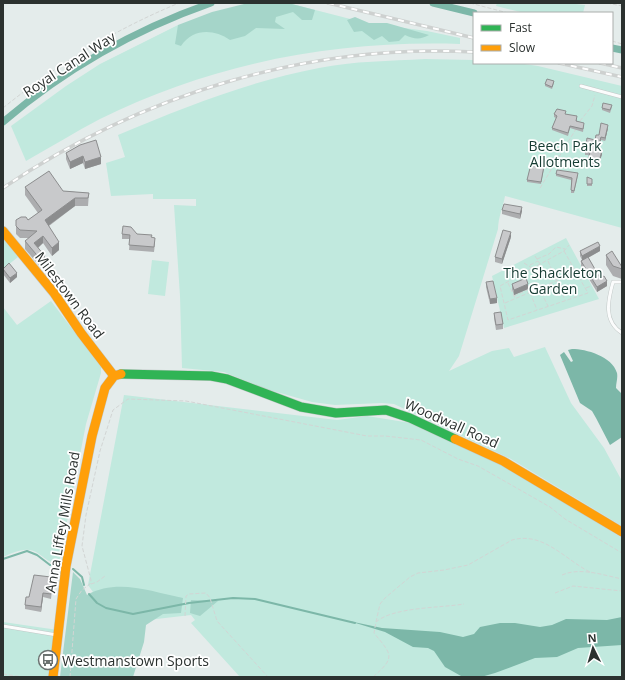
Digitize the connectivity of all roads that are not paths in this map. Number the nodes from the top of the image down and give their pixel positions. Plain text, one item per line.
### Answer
1 (581, 86) dead end
2 (622, 97) edge
3 (3, 231) edge
4 (622, 282) edge
5 (622, 333) edge
6 (114, 376) junction
7 (622, 532) edge
8 (3, 626) edge
9 (57, 636) junction
10 (53, 677) edge

1 - 2 lane
3 - 6 main road, Milestown Road
4 - 5 lane
6 - 7 main road, Woodwall Road
6 - 9 main road, Anna Liffey Mills Road
8 - 9 lane
9 - 10 main road, Anna Liffey Mills Road

